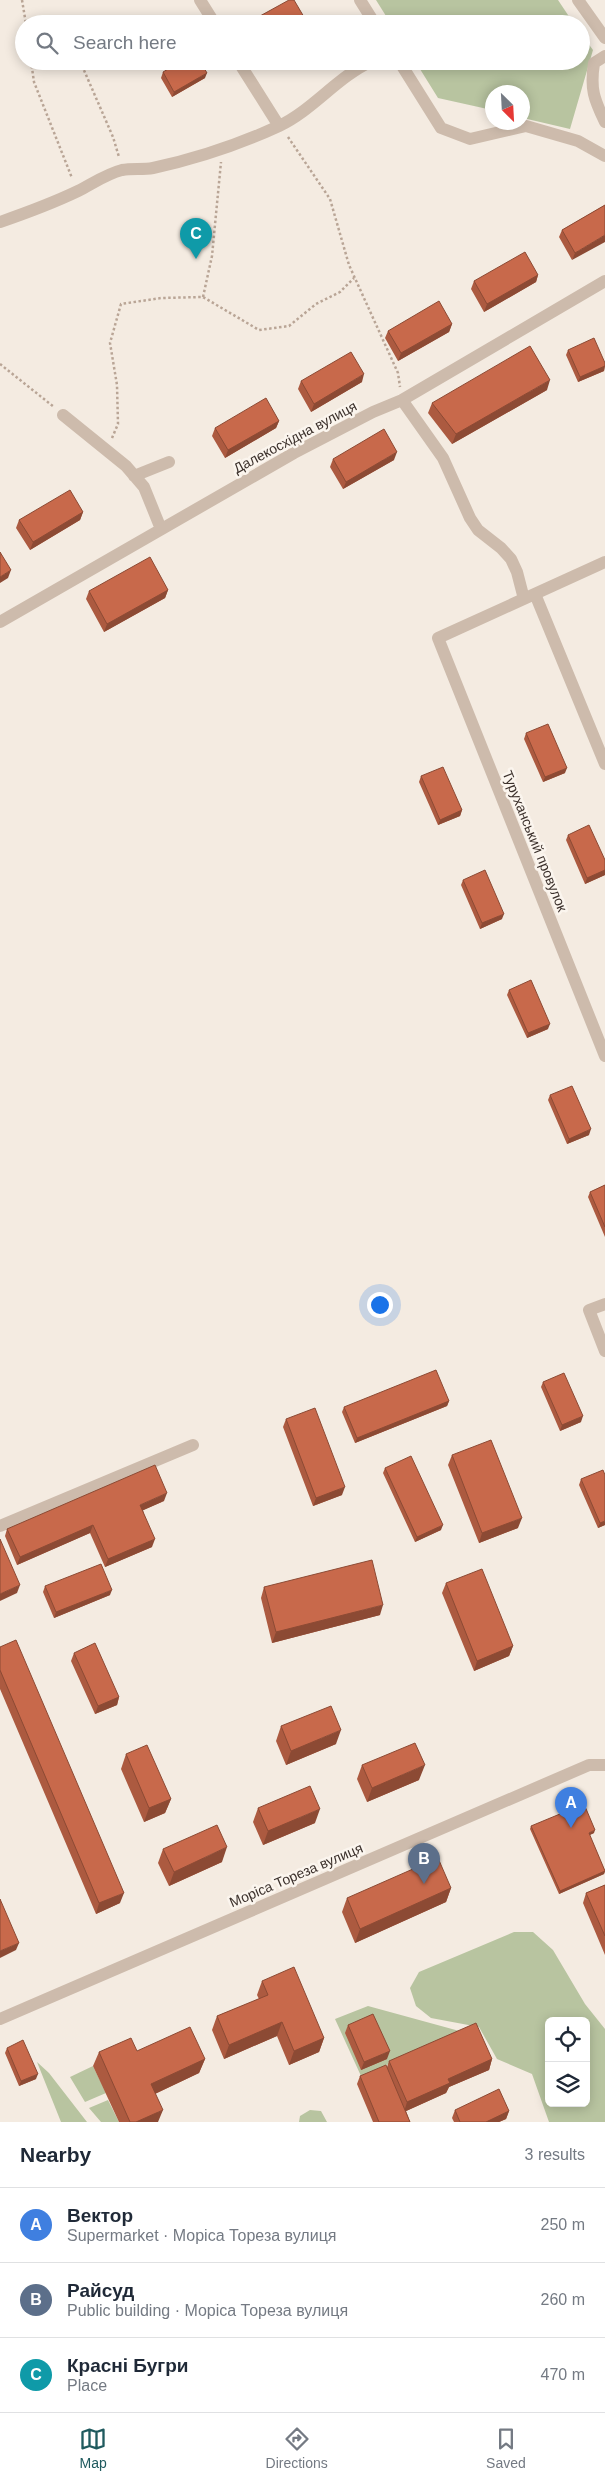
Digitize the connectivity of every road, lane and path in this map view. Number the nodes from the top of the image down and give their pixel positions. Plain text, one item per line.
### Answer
1 (22, 0) edge
2 (200, 0) edge
3 (360, 0) edge
4 (578, 0) edge
5 (24, 15) edge
6 (209, 15) edge
7 (369, 15) edge
8 (589, 15) edge
9 (590, 17) edge
10 (605, 38) edge
11 (605, 56) edge
12 (32, 70) edge
13 (84, 70) edge
14 (244, 70) edge
15 (358, 70) edge
16 (405, 70) edge
17 (605, 122) edge
18 (279, 126) junction
19 (223, 148) junction
20 (605, 156) edge
21 (122, 170) junction
22 (77, 192) junction
23 (0, 222) edge
24 (354, 278) junction
25 (605, 281) edge
26 (203, 297) junction
27 (0, 364) edge
28 (402, 400) junction
29 (63, 415) joint
30 (111, 440) dead end
31 (169, 462) dead end
32 (134, 476) junction
33 (161, 530) junction
34 (605, 562) edge
35 (529, 597) junction
36 (0, 622) edge
37 (605, 764) edge
38 (605, 1056) edge
39 (605, 1304) edge
40 (605, 1351) edge
41 (193, 1445) dead end
42 (0, 1526) edge
43 (605, 1764) edge
44 (0, 2019) edge

1 - 5 path
2 - 6 street
3 - 7 street
4 - 8 street
9 - 10 street
11 - 17 street
12 - 22 path
13 - 21 path
14 - 18 street
15 - 18 street
16 - 20 street
18 - 19 street
18 - 24 path
19 - 21 street
19 - 26 path
21 - 22 street
22 - 23 street
24 - 26 path
24 - 28 path
25 - 28 street, Далекосхідна вулиця
26 - 30 path
27 - 29 path
28 - 33 street, Далекосхідна вулиця
28 - 35 street
29 - 32 street
31 - 32 street
32 - 33 street
33 - 36 street, Далекосхідна вулиця
34 - 35 street
35 - 37 street
35 - 38 street, Туруханський провулок
39 - 40 street
41 - 42 street
43 - 44 street, Моріса Тореза вулиця

